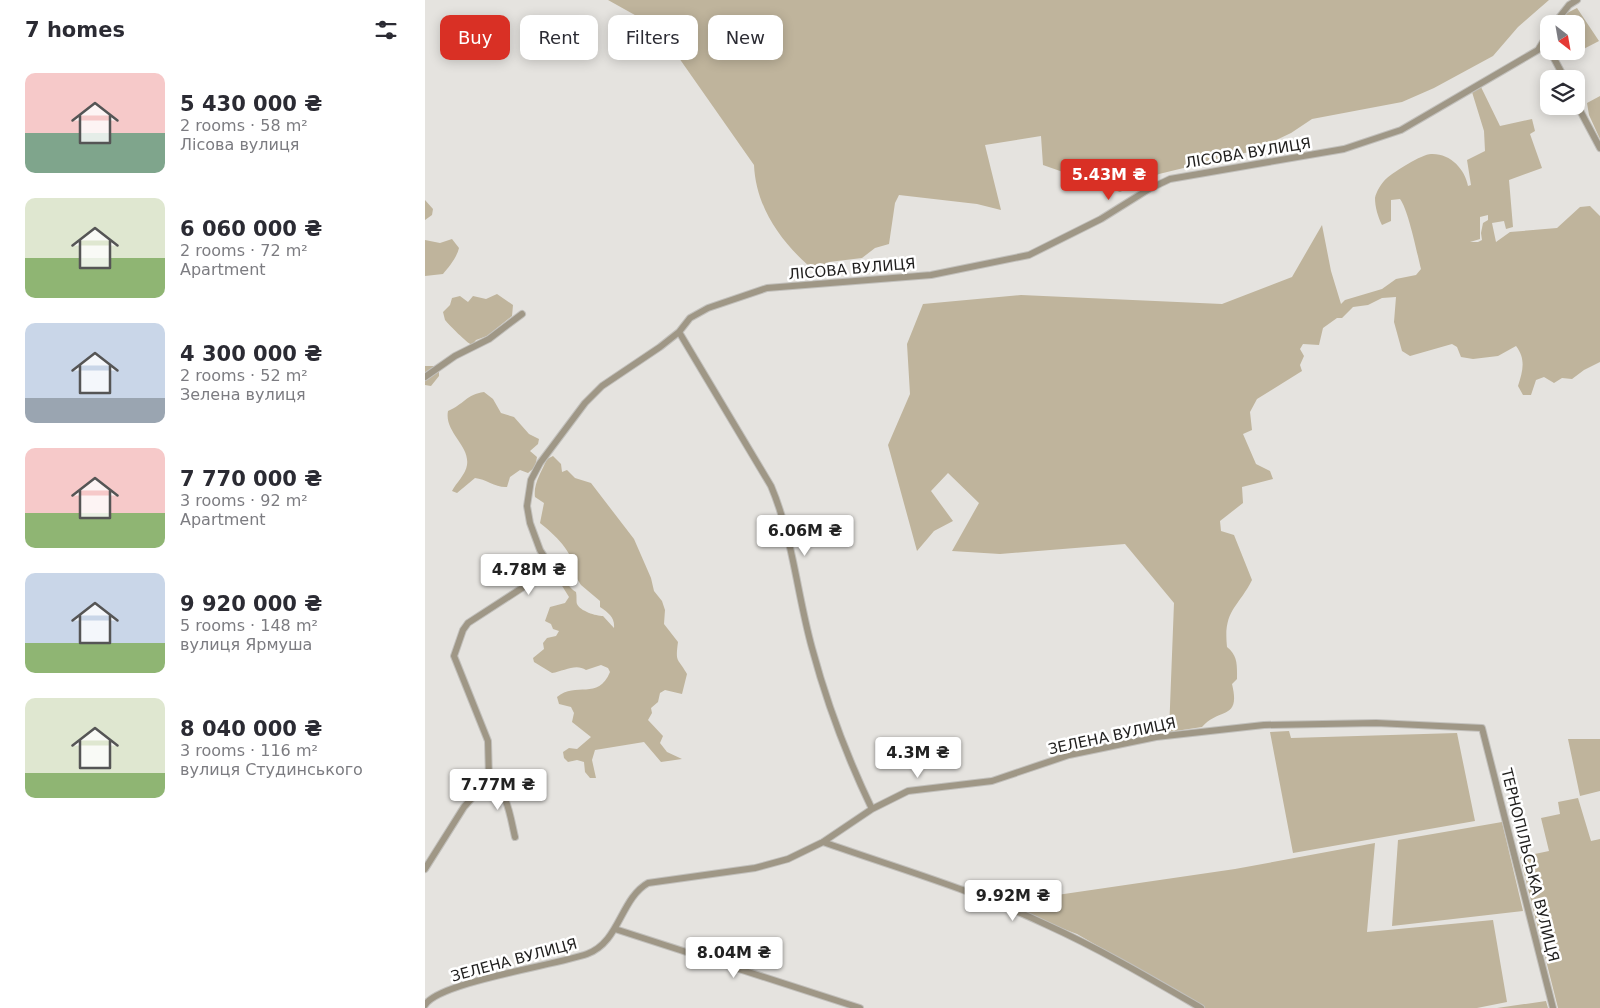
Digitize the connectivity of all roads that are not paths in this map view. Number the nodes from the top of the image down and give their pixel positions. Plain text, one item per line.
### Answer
1 (1577, 0) edge
2 (1561, 15) edge
3 (1540, 49) edge
4 (1582, 115) edge
5 (1600, 148) edge
6 (522, 314) dead end
7 (679, 332) junction
8 (425, 377) edge
9 (1482, 728) joint
10 (489, 779) junction
11 (872, 809) junction
12 (515, 837) dead end
13 (823, 842) junction
14 (425, 869) edge
15 (615, 929) junction
16 (425, 1003) edge
17 (860, 1008) edge
18 (1201, 1008) edge
19 (1553, 1008) edge

1 - 2 street
3 - 7 street, ЛІСОВА ВУЛИЦЯ
4 - 5 street
6 - 8 street
7 - 10 street, ЛІСОВА ВУЛИЦЯ
7 - 11 street
9 - 11 street, ЗЕЛЕНА ВУЛИЦЯ
9 - 19 street, ТЕРНОПІЛЬСЬКА ВУЛИЦЯ
10 - 12 street
10 - 14 street
11 - 13 street, ЗЕЛЕНА ВУЛИЦЯ
13 - 15 street, ЗЕЛЕНА ВУЛИЦЯ
13 - 18 street
15 - 16 street, ЗЕЛЕНА ВУЛИЦЯ
15 - 17 street

